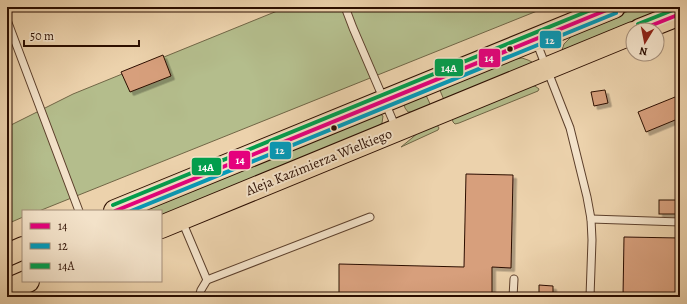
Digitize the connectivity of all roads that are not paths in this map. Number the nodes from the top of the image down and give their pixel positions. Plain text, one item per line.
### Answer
1 (345, 7) edge
2 (614, 7) edge
3 (680, 14) edge
4 (7, 20) edge
5 (660, 22) edge
6 (625, 36) edge
7 (535, 39) junction
8 (547, 68) junction
9 (384, 101) junction
10 (397, 130) junction
11 (78, 210) edge
12 (117, 210) edge
13 (370, 217) dead end
14 (181, 219) junction
15 (591, 219) junction
16 (680, 222) edge
17 (162, 227) edge
18 (22, 248) edge
19 (7, 255) edge
20 (514, 279) dead end
21 (207, 280) junction
22 (26, 282) edge
23 (7, 290) edge
24 (199, 297) edge
25 (513, 297) edge
26 (590, 297) edge

1 - 9 lane
2 - 7 main road
3 - 5 main road
4 - 11 lane
6 - 8 main road, Aleja Kazimierza Wielkiego
7 - 8 lane
7 - 9 main road
8 - 10 main road, Aleja Kazimierza Wielkiego
8 - 15 lane
9 - 10 lane
9 - 12 main road
10 - 14 main road, Aleja Kazimierza Wielkiego
13 - 21 lane
14 - 17 main road, Aleja Kazimierza Wielkiego
14 - 21 lane
15 - 16 lane
15 - 26 lane
18 - 19 main road
20 - 25 lane
21 - 24 lane
22 - 23 main road

